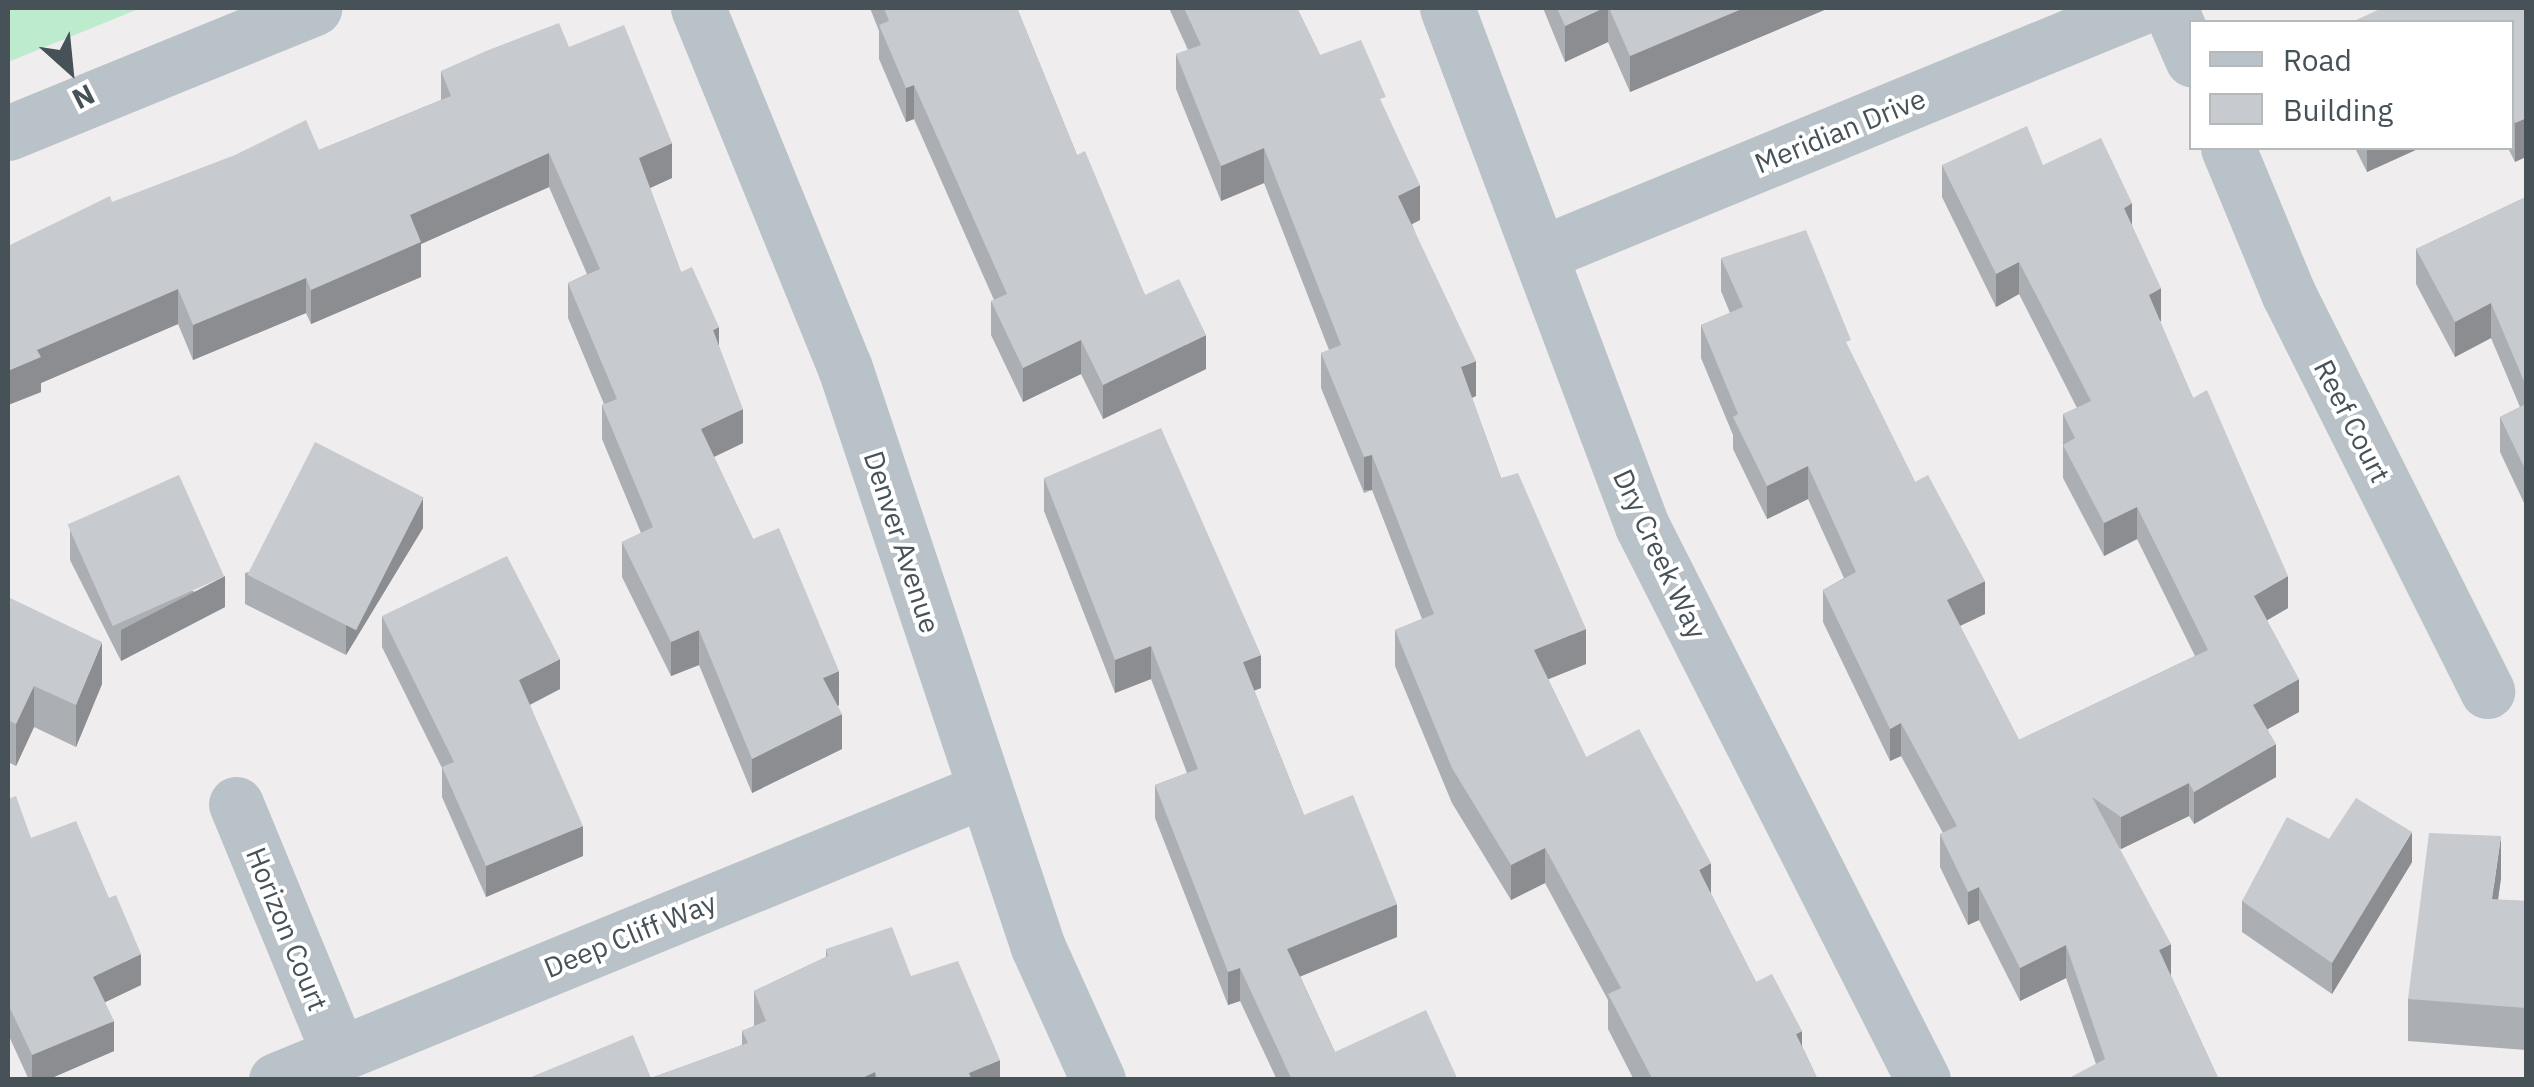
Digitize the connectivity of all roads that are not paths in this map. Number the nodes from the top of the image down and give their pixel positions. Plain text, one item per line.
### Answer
1 (314, 8) edge
2 (698, 8) edge
3 (1447, 8) edge
4 (2139, 8) edge
5 (2170, 8) edge
6 (2189, 52) edge
7 (8, 133) edge
8 (2229, 150) edge
9 (1540, 254) junction
10 (2487, 690) dead end
11 (984, 790) junction
12 (236, 804) dead end
13 (339, 1054) junction
14 (276, 1080) edge
15 (1098, 1080) edge
16 (1923, 1080) edge

1 - 7 street
2 - 11 street, Denver Avenue
3 - 9 street, Dry Creek Way
4 - 9 street, Meridian Drive
5 - 6 street
8 - 10 street, Reef Court
9 - 16 street, Dry Creek Way
11 - 13 street, Deep Cliff Way
11 - 15 street, Denver Avenue
12 - 13 street, Horizon Court
13 - 14 street, Deep Cliff Way

